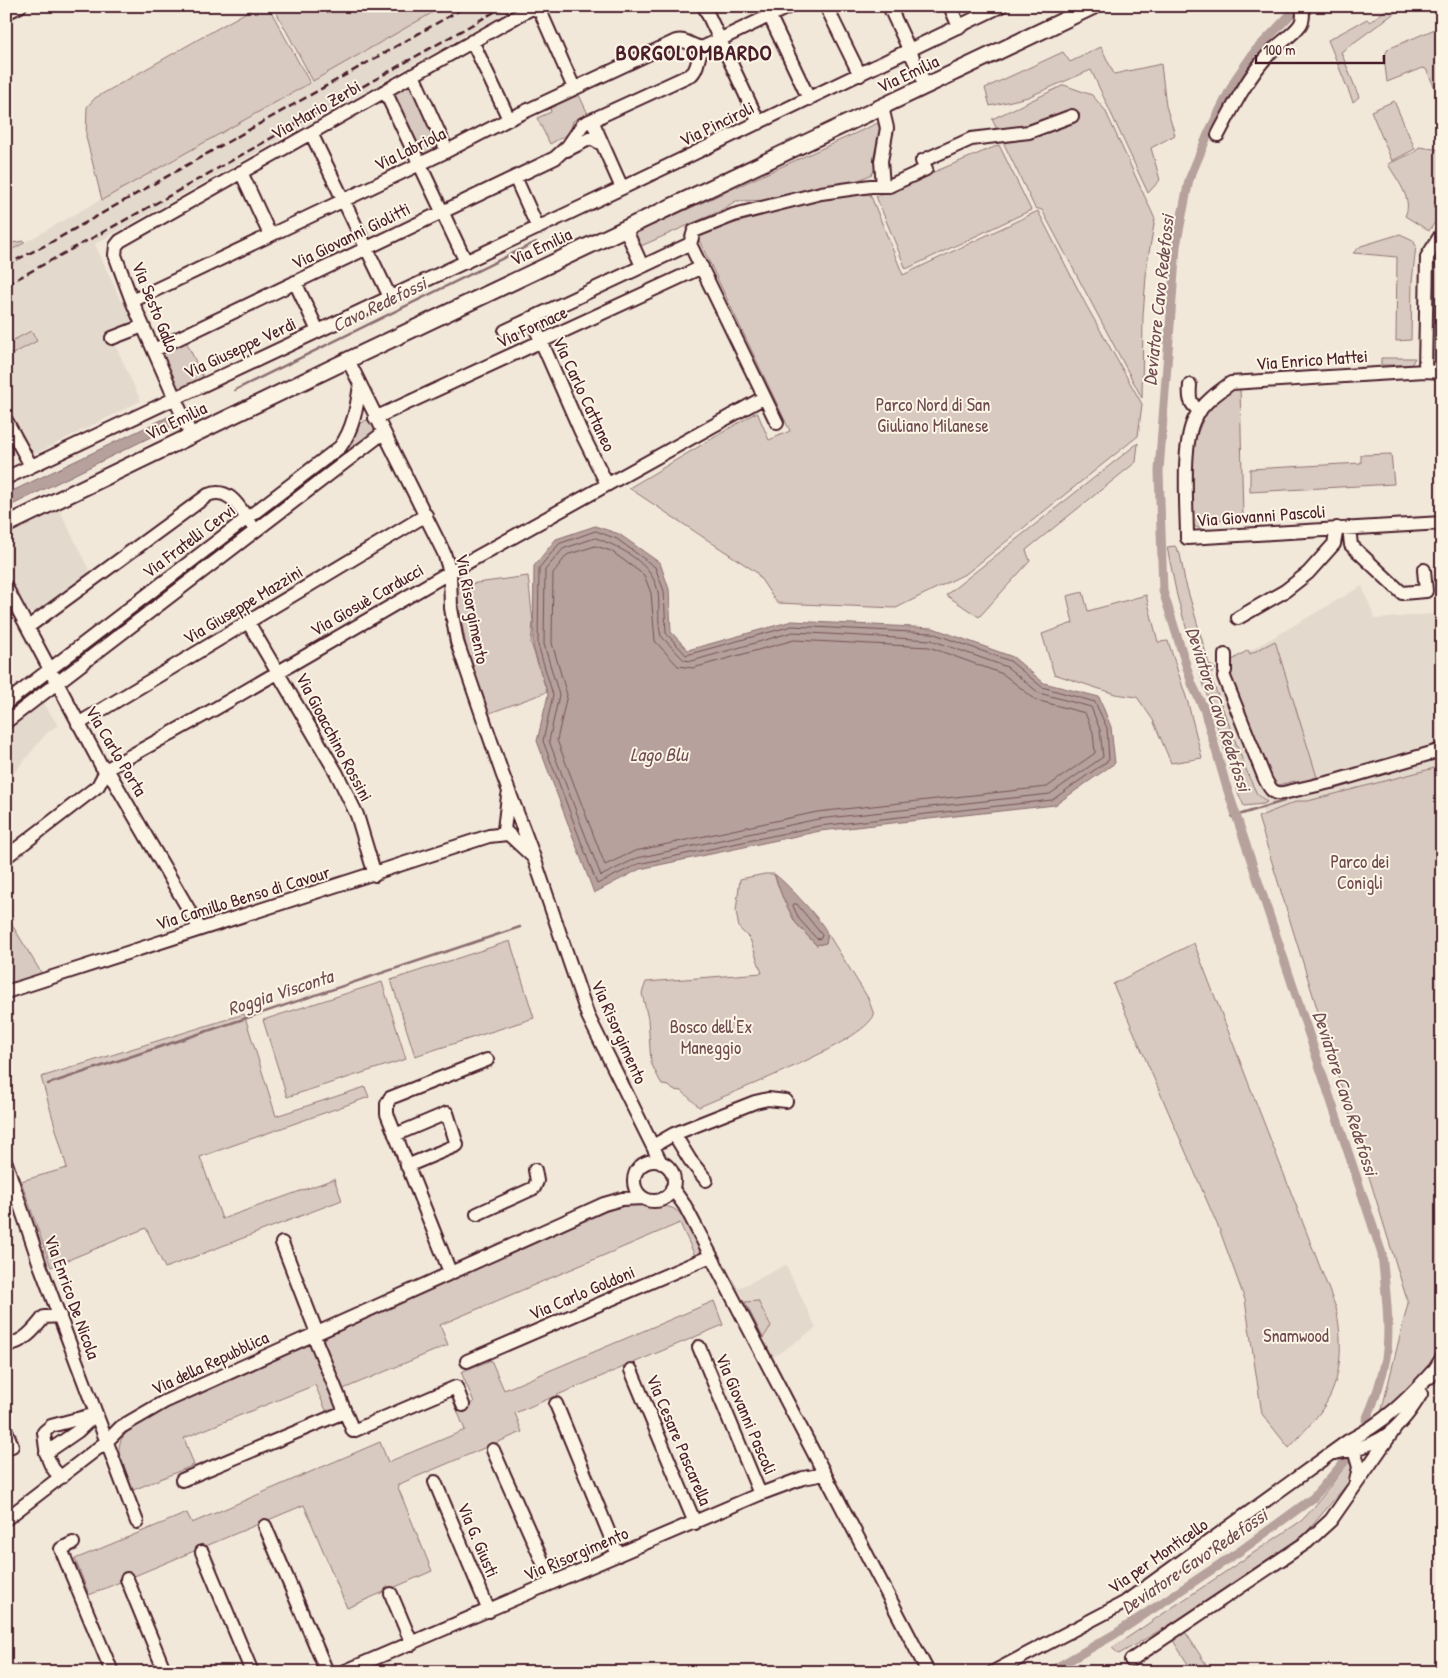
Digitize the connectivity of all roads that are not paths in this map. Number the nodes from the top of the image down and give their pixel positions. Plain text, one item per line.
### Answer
1 (20, 6) edge
2 (704, 6) edge
3 (790, 6) edge
4 (826, 6) edge
5 (889, 6) edge
6 (950, 6) edge
7 (1001, 6) edge
8 (1094, 6) edge
9 (1302, 6) edge
10 (768, 11) edge
11 (6, 13) edge
12 (959, 27) junction
13 (719, 39) junction
14 (472, 41) junction
15 (672, 43) junction
16 (704, 47) junction
17 (910, 51) junction
18 (413, 75) junction
19 (860, 75) junction
20 (685, 77) junction
21 (926, 86) junction
22 (574, 88) junction
23 (385, 91) junction
24 (809, 99) junction
25 (882, 107) junction
26 (601, 116) junction
27 (1072, 116) dead end
28 (509, 119) junction
29 (759, 123) junction
30 (311, 133) junction
31 (1218, 135) dead end
32 (600, 143) junction
33 (447, 151) junction
34 (562, 152) junction
35 (420, 164) junction
36 (241, 172) junction
37 (515, 177) junction
38 (883, 186) junction
39 (622, 188) junction
40 (344, 200) junction
41 (442, 212) junction
42 (538, 228) junction
43 (625, 228) junction
44 (1442, 233) edge
45 (270, 235) junction
46 (690, 244) junction
47 (116, 246) joint
48 (366, 248) junction
49 (466, 262) junction
50 (642, 266) junction
51 (702, 267) junction
52 (295, 282) junction
53 (390, 297) junction
54 (132, 301) junction
55 (531, 318) junction
56 (143, 326) junction
57 (318, 331) junction
58 (505, 331) dead end
59 (112, 338) dead end
60 (541, 342) junction
61 (154, 350) junction
62 (348, 360) junction
63 (1425, 371) junction
64 (1442, 372) edge
65 (360, 385) junction
66 (1190, 385) dead end
67 (175, 398) junction
68 (763, 398) junction
69 (1200, 411) junction
70 (7, 422) edge
71 (777, 423) dead end
72 (379, 425) junction
73 (191, 435) junction
74 (347, 436) junction
75 (31, 466) junction
76 (6, 478) edge
77 (607, 484) junction
78 (426, 515) junction
79 (247, 519) junction
80 (1442, 523) edge
81 (6, 525) edge
82 (1343, 528) junction
83 (256, 530) junction
84 (1187, 538) joint
85 (1424, 570) dead end
86 (450, 572) junction
87 (6, 588) edge
88 (1238, 618) dead end
89 (248, 622) junction
90 (28, 628) junction
91 (1226, 655) dead end
92 (50, 670) junction
93 (279, 672) junction
94 (57, 684) junction
95 (6, 703) edge
96 (6, 722) edge
97 (78, 724) junction
98 (1442, 750) edge
99 (107, 769) junction
100 (509, 791) junction
101 (522, 824) junction
102 (507, 829) junction
103 (532, 856) junction
104 (6, 857) edge
105 (375, 875) junction
106 (200, 929) junction
107 (6, 992) edge
108 (486, 1060) dead end
109 (786, 1101) dead end
110 (674, 1134) junction
111 (396, 1135) junction
112 (650, 1141) junction
113 (6, 1163) edge
114 (661, 1163) junction
115 (643, 1164) junction
116 (407, 1166) junction
117 (535, 1170) dead end
118 (634, 1180) junction
119 (706, 1180) dead end
120 (672, 1188) junction
121 (643, 1198) junction
122 (663, 1198) junction
123 (604, 1204) junction
124 (477, 1214) dead end
125 (689, 1216) junction
126 (282, 1243) dead end
127 (711, 1256) junction
128 (450, 1272) junction
129 (60, 1316) junction
130 (315, 1334) junction
131 (6, 1345) edge
132 (699, 1347) dead end
133 (1442, 1358) edge
134 (467, 1361) dead end
135 (631, 1370) dead end
136 (1433, 1371) junction
137 (556, 1404) dead end
138 (464, 1405) dead end
139 (344, 1412) junction
140 (96, 1414) junction
141 (1396, 1427) junction
142 (6, 1430) edge
143 (1363, 1433) junction
144 (106, 1442) junction
145 (1375, 1443) junction
146 (6, 1448) edge
147 (493, 1450) dead end
148 (1354, 1450) junction
149 (46, 1453) junction
150 (1333, 1453) junction
151 (815, 1456) junction
152 (825, 1474) junction
153 (62, 1477) junction
154 (803, 1478) junction
155 (182, 1480) dead end
156 (435, 1482) dead end
157 (1355, 1486) junction
158 (760, 1494) junction
159 (6, 1520) edge
160 (137, 1522) dead end
161 (695, 1523) junction
162 (265, 1526) dead end
163 (74, 1543) dead end
164 (202, 1552) dead end
165 (618, 1555) junction
166 (126, 1579) dead end
167 (552, 1584) junction
168 (391, 1594) dead end
169 (489, 1611) junction
170 (412, 1644) junction
171 (1131, 1660) dead end
172 (928, 1671) edge
173 (112, 1672) edge
174 (165, 1672) edge
175 (252, 1672) edge
176 (327, 1672) edge
177 (343, 1672) edge
178 (993, 1672) edge

1 - 11 street
2 - 13 street
3 - 10 street
4 - 19 street
5 - 17 street
6 - 12 street
7 - 12 street, Via Pinciroli
8 - 21 main road, Via Emilia
9 - 31 street
10 - 13 street
10 - 24 street
12 - 17 street, Via Pinciroli
13 - 16 street
13 - 29 street
14 - 18 street, Via Mario Zerbi
14 - 22 street, Via Mario Zerbi
14 - 28 street
15 - 16 street
15 - 20 street
15 - 22 street, Via Labriola
16 - 20 street
17 - 19 street, Via Pinciroli
17 - 21 street
18 - 23 street, Via Mario Zerbi
18 - 33 street
19 - 24 street, Via Pinciroli
20 - 26 street
21 - 25 main road, Via Emilia
22 - 28 street, Via Labriola
23 - 30 street, Via Mario Zerbi
23 - 35 street
24 - 29 street, Via Pinciroli
25 - 38 street
25 - 43 main road, Via Emilia
26 - 32 street
26 - 34 street
27 - 38 street
28 - 33 street, Via Labriola
29 - 39 street, Via Pinciroli
30 - 36 street, Via Mario Zerbi
30 - 40 street
32 - 34 street, Via Giovanni Giolitti
32 - 39 street
33 - 35 street, Via Labriola
34 - 37 street, Via Giovanni Giolitti
35 - 40 street, Via Labriola
35 - 41 street
36 - 45 street
36 - 47 street, Via Mario Zerbi
37 - 41 street, Via Giovanni Giolitti
37 - 42 street
38 - 46 street
39 - 42 street, Via Pinciroli
40 - 45 street, Via Labriola
40 - 48 street
41 - 48 street, Via Giovanni Giolitti
41 - 49 street
42 - 49 street, Via Giuseppe Verdi
43 - 50 street
43 - 62 main road, Via Emilia
44 - 63 street
45 - 54 street, Via Labriola
46 - 50 street
46 - 51 street
47 - 54 street, Via Sesto Gallo
48 - 52 street, Via Giovanni Giolitti
48 - 53 street
49 - 53 street, Via Giuseppe Verdi
50 - 55 street
51 - 60 street, Via Fornace
51 - 68 street
52 - 57 street
52 - 61 street, Via Giovanni Giolitti
53 - 57 street, Via Giuseppe Verdi
54 - 56 street, Via Sesto Gallo
55 - 58 street
55 - 60 street, Via Carlo Cattaneo
56 - 59 street
56 - 61 street, Via Sesto Gallo
57 - 67 street, Via Giuseppe Verdi
60 - 72 street, Via Fornace
60 - 77 street, Via Carlo Cattaneo
61 - 67 street, Via Sesto Gallo
62 - 65 street, Via Risorgimento
62 - 73 main road, Via Emilia
63 - 64 street
63 - 69 street, Via Enrico Mattei
65 - 72 street, Via Risorgimento
65 - 74 street, Via Fratelli Cervi
66 - 69 street
67 - 73 street, Via Sesto Gallo
67 - 75 street, Via Giuseppe Verdi
68 - 71 street
68 - 77 street, Via Giosuè Carducci
69 - 84 street, Via Enrico Mattei
70 - 75 street
72 - 74 street
72 - 78 street, Via Risorgimento
72 - 83 street, Via Fratelli Cervi
73 - 81 main road, Via Emilia
74 - 79 street, Via Fratelli Cervi
75 - 76 street, Via Giuseppe Verdi
77 - 86 street, Via Giosuè Carducci
78 - 86 street, Via Risorgimento
78 - 89 street, Via Giuseppe Mazzini
79 - 83 street
79 - 90 street
79 - 92 street, Via Fratelli Cervi
80 - 82 street, Via Giovanni Pascoli
82 - 84 street, Via Giovanni Pascoli
82 - 85 street, Via Giovanni Pascoli
82 - 88 street, Via Giovanni Pascoli
83 - 94 street, Via Fratelli Cervi
86 - 93 street, Via Giosuè Carducci
86 - 100 street, Via Risorgimento
87 - 90 street, Via Carlo Porta
89 - 93 street, Via Gioacchino Rossini
89 - 97 street, Via Giuseppe Mazzini
90 - 92 street, Via Carlo Porta
91 - 98 street
92 - 94 street, Via Carlo Porta
92 - 95 street, Via Fratelli Cervi
93 - 99 street, Via Giosuè Carducci
93 - 105 street, Via Gioacchino Rossini
94 - 96 street, Via Fratelli Cervi
94 - 97 street, Via Carlo Porta
97 - 99 street, Via Carlo Porta
99 - 104 street, Via Giosuè Carducci
99 - 106 street, Via Carlo Porta
100 - 101 street, Via Risorgimento
100 - 102 street, Via Risorgimento
101 - 102 street
101 - 103 street, Via Risorgimento
102 - 103 street, Via Risorgimento
102 - 105 street, Via Camillo Benso di Cavour
103 - 112 street, Via Risorgimento
105 - 106 street, Via Camillo Benso di Cavour
106 - 107 street, Via Camillo Benso di Cavour
108 - 111 street
109 - 110 street
110 - 112 street
110 - 119 street
111 - 116 street
111 - 116 street
112 - 114 street, Via Risorgimento
112 - 115 street
113 - 129 street, Via Enrico De Nicola
114 - 115 street
114 - 120 street
115 - 118 street
116 - 128 street
117 - 124 street
118 - 121 street
118 - 123 street, Via della Repubblica
120 - 122 street
120 - 125 street
121 - 122 street
121 - 123 street, Via della Repubblica
122 - 125 street
123 - 128 street, Via della Repubblica
125 - 127 street
126 - 130 street
127 - 134 street, Via Carlo Goldoni
127 - 151 street
128 - 130 street, Via della Repubblica
129 - 131 street
129 - 140 street, Via Enrico De Nicola
130 - 139 street
130 - 144 street, Via della Repubblica
132 - 158 street, Via Giovanni Pascoli
133 - 136 street
135 - 161 street, Via Cesare Pascarella
136 - 141 street
136 - 143 street, Via per Monticello
137 - 165 street
138 - 139 street
139 - 155 street
140 - 144 street, Via Enrico De Nicola
140 - 149 street
140 - 149 street
141 - 145 street
141 - 157 street
142 - 146 street
143 - 145 street
143 - 148 street
143 - 150 street, Via per Monticello
144 - 153 street, Via della Repubblica
144 - 160 street, Via Enrico De Nicola
145 - 148 street
147 - 167 street
148 - 150 street
148 - 157 street
149 - 153 street
150 - 178 street, Via per Monticello
151 - 152 street
151 - 154 street
152 - 154 street, Via Risorgimento
152 - 172 street
153 - 159 street, Via della Repubblica
154 - 158 street, Via Risorgimento
156 - 169 street, Via G. Giusti
157 - 171 street
158 - 161 street, Via Risorgimento
161 - 165 street, Via Risorgimento
162 - 176 street
163 - 173 street
164 - 175 street
165 - 167 street, Via Risorgimento
166 - 174 street
167 - 169 street, Via Risorgimento
168 - 170 street
169 - 170 street, Via Risorgimento
170 - 177 street, Via Risorgimento

